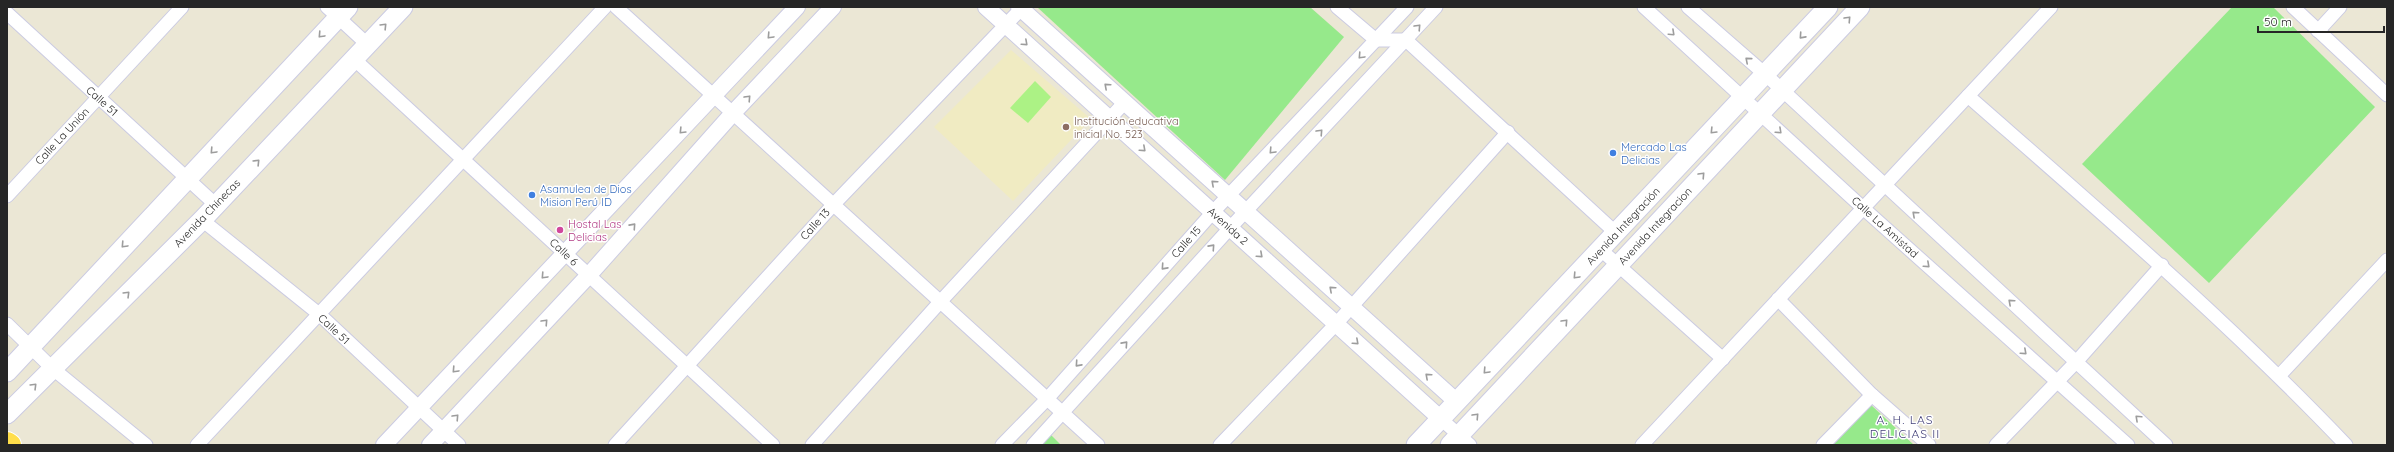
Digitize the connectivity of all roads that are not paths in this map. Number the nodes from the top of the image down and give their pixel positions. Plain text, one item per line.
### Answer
1 (182, 7) edge
2 (402, 7) edge
3 (605, 7) edge
4 (616, 7) edge
5 (797, 7) edge
6 (833, 7) edge
7 (986, 7) edge
8 (1337, 7) edge
9 (1406, 7) edge
10 (1436, 7) edge
11 (1644, 7) edge
12 (1688, 7) edge
13 (1828, 7) edge
14 (1860, 7) edge
15 (2051, 7) edge
16 (2293, 7) edge
17 (2340, 7) edge
18 (1020, 8) edge
19 (338, 10) edge
20 (9, 12) edge
21 (1006, 25) junction
22 (2318, 31) junction
23 (1376, 40) junction
24 (1406, 40) junction
25 (367, 44) junction
26 (354, 59) junction
27 (1766, 76) junction
28 (1782, 90) junction
29 (2387, 95) edge
30 (1968, 96) junction
31 (98, 97) junction
32 (714, 97) junction
33 (1744, 99) junction
34 (1125, 102) junction
35 (733, 113) junction
36 (1760, 114) junction
37 (1109, 119) junction
38 (1508, 132) junction
39 (463, 160) junction
40 (187, 178) junction
41 (1884, 186) junction
42 (7, 196) edge
43 (1229, 196) junction
44 (216, 204) junction
45 (833, 204) junction
46 (1863, 208) junction
47 (1246, 211) junction
48 (1213, 212) junction
49 (202, 220) junction
50 (1230, 228) junction
51 (1616, 233) junction
52 (1601, 250) junction
53 (565, 253) junction
54 (2387, 260) edge
55 (1618, 265) junction
56 (2162, 265) junction
57 (589, 275) junction
58 (1778, 299) junction
59 (940, 302) junction
60 (1351, 306) junction
61 (319, 314) junction
62 (7, 324) edge
63 (1336, 324) junction
64 (30, 346) junction
65 (1723, 358) junction
66 (2077, 361) junction
67 (687, 366) junction
68 (52, 368) junction
69 (7, 372) edge
70 (2280, 375) junction
71 (2058, 382) junction
72 (1872, 395) junction
73 (1047, 399) junction
74 (1457, 402) junction
75 (418, 409) junction
76 (1063, 412) junction
77 (7, 414) edge
78 (1441, 419) junction
79 (444, 430) junction
80 (1459, 442) edge
81 (7, 443) edge
82 (10, 445) edge
83 (146, 445) edge
84 (197, 445) edge
85 (384, 445) edge
86 (430, 445) edge
87 (459, 445) edge
88 (615, 445) edge
89 (773, 445) edge
90 (812, 445) edge
91 (1002, 445) edge
92 (1033, 445) edge
93 (1098, 445) edge
94 (1220, 445) edge
95 (1416, 445) edge
96 (1642, 445) edge
97 (1823, 445) edge
98 (1929, 445) edge
99 (1996, 445) edge
100 (2128, 445) edge
101 (2166, 445) edge
102 (2346, 445) edge

1 - 31 street, Calle La Unión
25 -> 2 main road, Avenida Chinecas
3 - 39 street
4 - 32 street
5 -> 32 street
35 -> 6 street
7 - 21 street, Avenida 2
8 - 23 street
9 - 23 street, Calle 15
24 -> 10 street
11 -> 33 street, Calle La Amistad
27 -> 12 street
13 -> 27 main road, Avenida Integración
28 -> 14 main road, Avenida Integracion
15 - 30 street
16 - 22 street
17 - 22 street
18 - 21 street, Calle 13
34 -> 18 street, Avenida 2
19 - 25 street
19 -> 40 main road
20 - 31 street, Calle 51
21 -> 37 street, Avenida 2
21 - 45 street, Calle 13
22 - 29 street
23 - 24 street
23 -> 43 street, Calle 15
24 - 38 street
47 -> 24 street
25 - 26 main road, Avenida Chinecas
26 - 39 street, Calle 6
44 -> 26 main road, Avenida Chinecas
27 - 28 street
27 - 33 main road, Avenida Integración
28 - 36 main road, Avenida Integracion
28 - 41 street
30 - 41 street
30 - 56 street
31 - 40 street, Calle 51
31 - 42 street, Calle La Unión
32 - 35 street
32 -> 53 street
33 - 36 street, Calle La Amistad
33 -> 51 main road, Avenida Integración
34 - 37 street
43 -> 34 street, Avenida 2
35 - 45 street
57 -> 35 street
36 -> 46 street, Calle La Amistad
55 -> 36 main road, Avenida Integracion
37 -> 48 street, Avenida 2
37 - 59 street
38 - 51 street
38 - 60 street
39 - 53 street, Calle 6
39 - 61 street
40 - 44 street, Calle 51
40 -> 64 main road
41 - 46 street
66 -> 41 street
43 - 47 street, Avenida 2
43 - 48 street, Calle 15
44 - 49 main road, Avenida Chinecas
45 - 59 street
45 - 67 street, Calle 13
46 - 58 street
46 -> 71 street, Calle La Amistad
47 - 50 street
60 -> 47 street, Avenida 2
48 - 50 street, Avenida 2
48 -> 73 street, Calle 15
49 - 61 street, Calle 51
68 -> 49 main road, Avenida Chinecas
50 -> 63 street, Avenida 2
76 -> 50 street
51 - 52 main road, Avenida Integración
52 - 55 street
52 -> 74 main road, Avenida Integración
53 - 57 street, Calle 6
53 -> 75 street
54 - 70 street
55 - 65 street
80 -> 55 main road, Avenida Integracion
56 - 66 street
56 - 70 street
57 - 67 street, Calle 6
79 -> 57 street
58 - 65 street
58 - 72 street
59 - 73 street
59 - 90 street
60 - 63 street
74 -> 60 street, Avenida 2
61 - 75 street, Calle 51
61 - 84 street
62 - 64 street
63 -> 78 street, Avenida 2
63 - 94 street
64 - 68 street
64 - 69 main road
65 - 96 street
66 - 71 street
101 -> 66 street
67 - 88 street, Calle 13
67 - 89 street, Calle 6
77 -> 68 main road, Avenida Chinecas
68 - 83 street
70 - 102 street
71 - 99 street
71 - 100 street, Calle La Amistad
72 - 97 street
72 - 98 street
73 - 76 street
73 - 91 street, Calle 15
74 - 78 main road, Avenida Integración
75 - 79 street, Calle 51
75 - 85 street
76 - 92 street
76 - 93 street
78 - 80 street, Avenida 2
78 - 95 main road, Avenida Integración
79 - 86 street
79 - 87 street, Calle 51
81 - 82 highway

